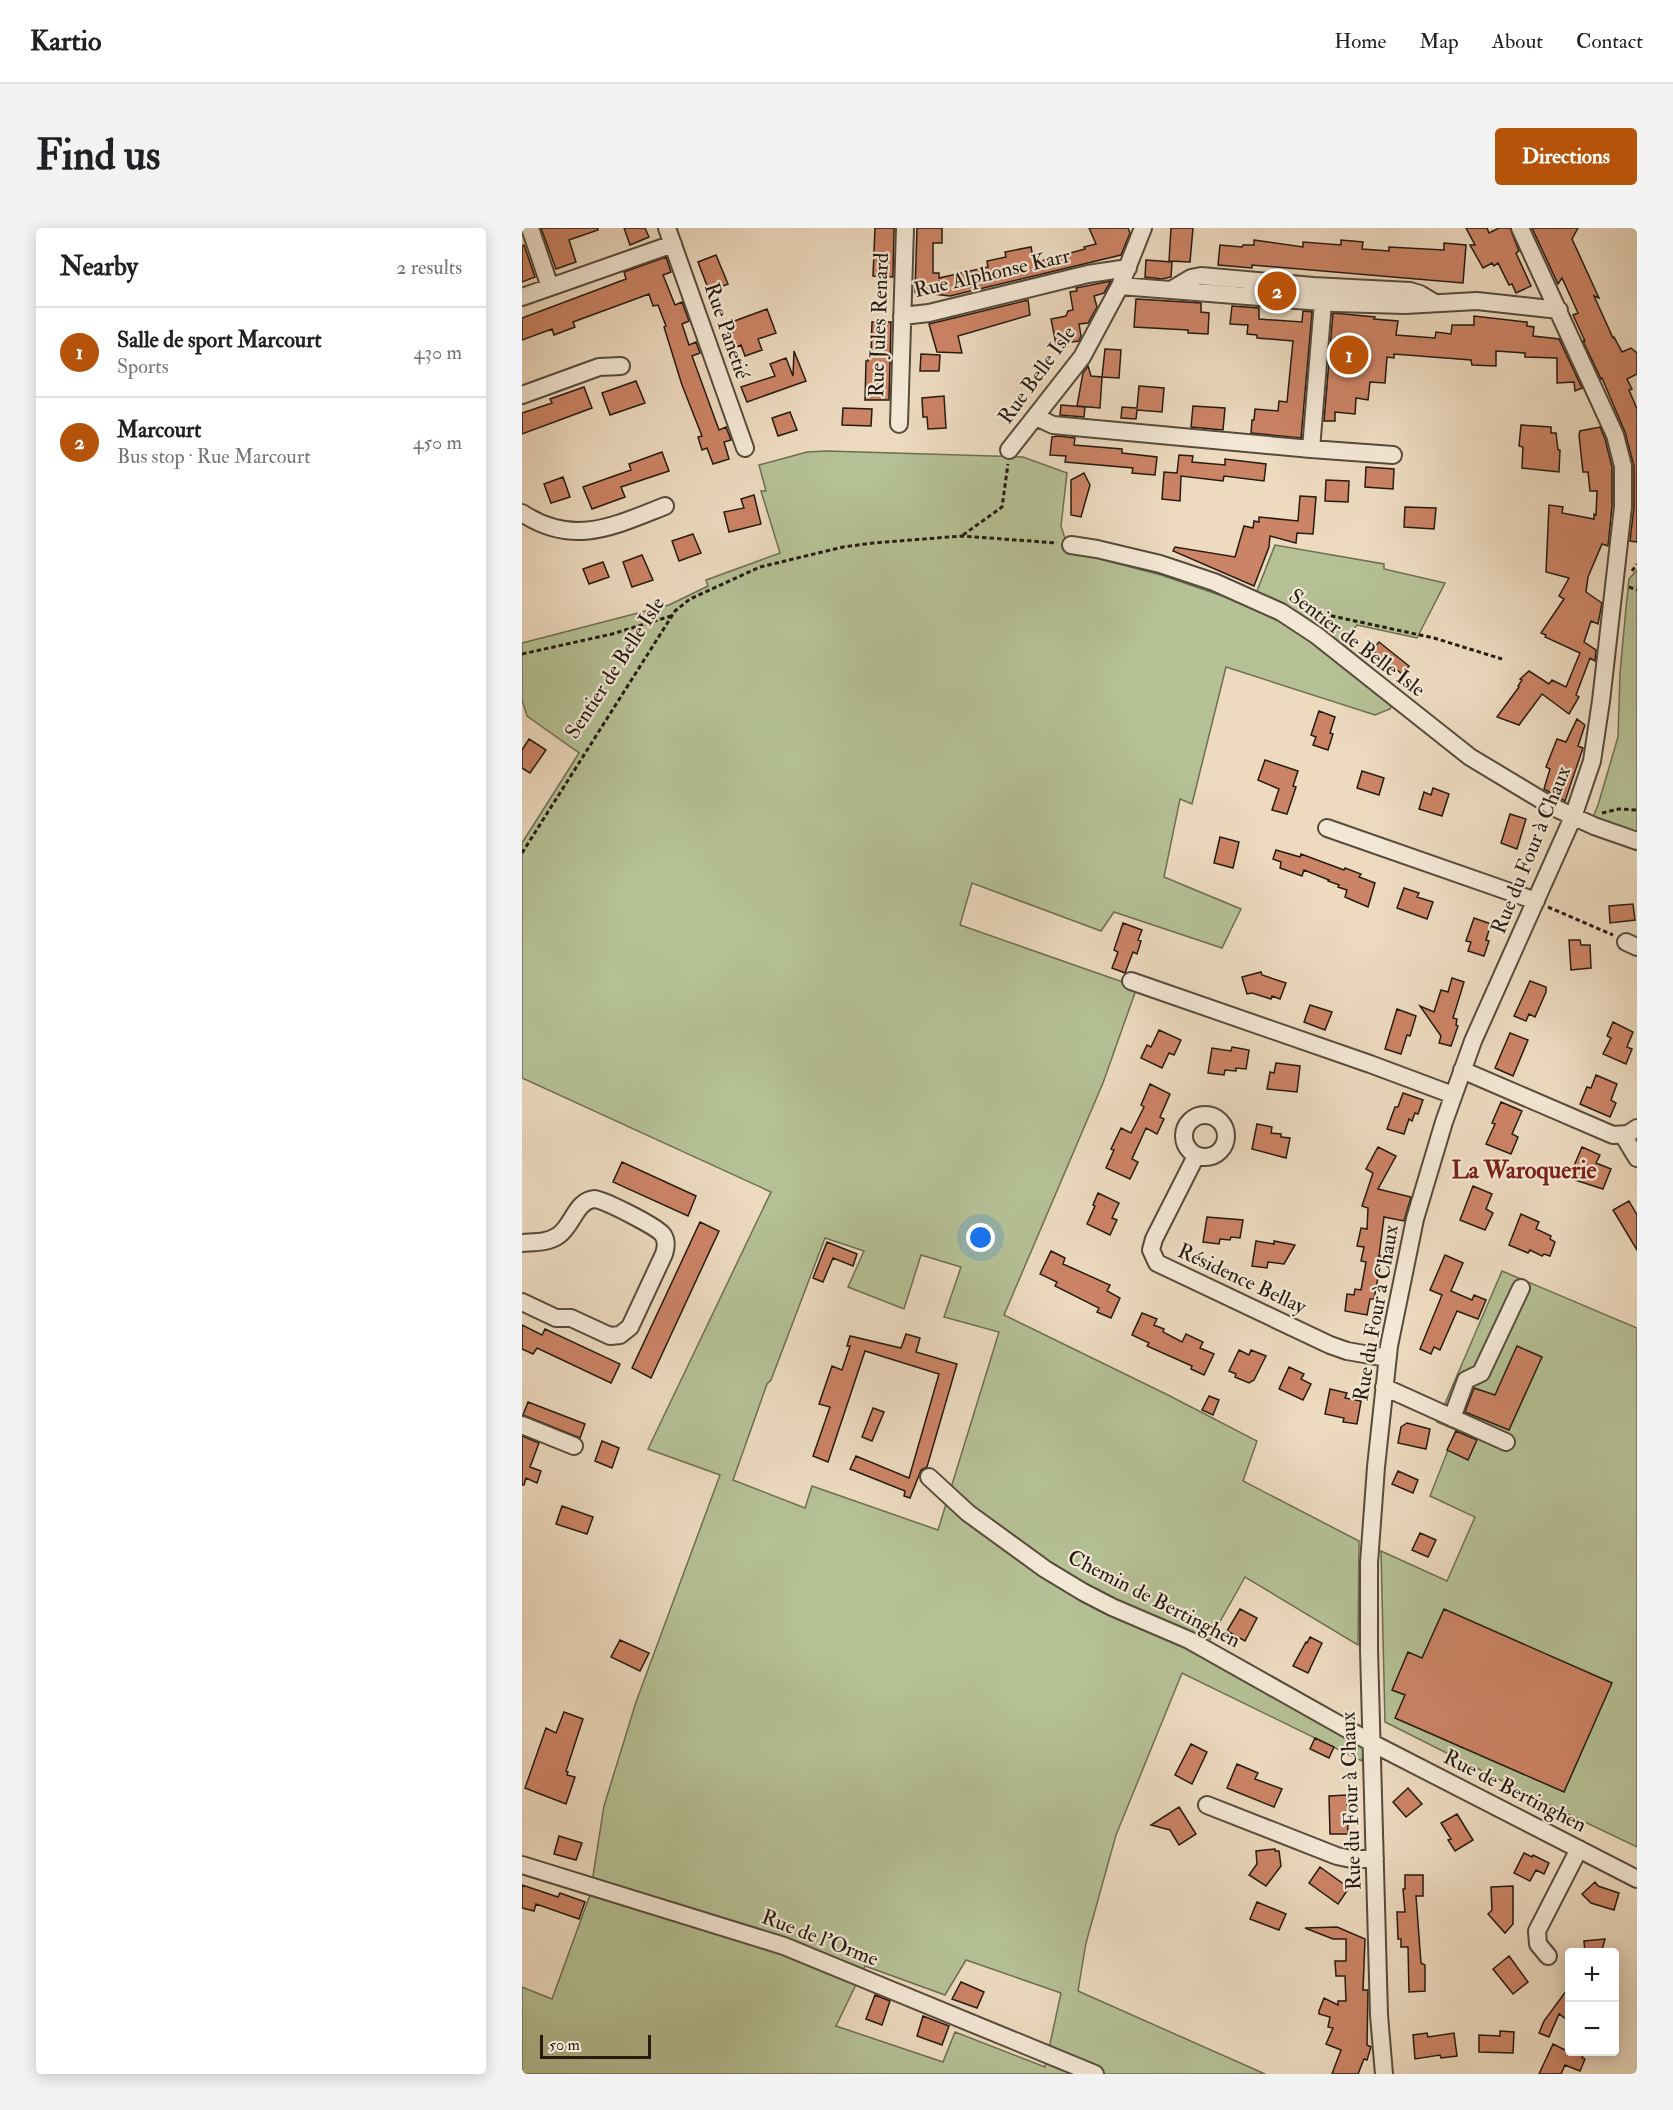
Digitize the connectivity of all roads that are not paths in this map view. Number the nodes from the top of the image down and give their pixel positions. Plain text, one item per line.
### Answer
1 (530, 228) edge
2 (905, 228) edge
3 (1143, 228) edge
4 (1520, 228) edge
5 (670, 236) edge
6 (1128, 268) junction
7 (1120, 286) junction
8 (550, 287) junction
9 (1171, 290) junction
10 (522, 297) edge
11 (1323, 302) junction
12 (1436, 303) junction
13 (1559, 310) junction
14 (903, 316) junction
15 (621, 366) dead end
16 (522, 395) edge
17 (1036, 417) junction
18 (899, 424) dead end
19 (745, 448) dead end
20 (1311, 449) junction
21 (1009, 450) road end
22 (1393, 455) dead end
23 (665, 507) dead end
24 (522, 513) edge
25 (1071, 545) road end
26 (1579, 819) junction
27 (1327, 828) dead end
28 (1637, 841) edge
29 (1536, 901) junction
30 (1131, 981) dead end
31 (1462, 1070) junction
32 (1453, 1095) junction
33 (1630, 1132) edge
34 (1196, 1156) dead end
35 (1637, 1158) edge
36 (522, 1243) edge
37 (1521, 1288) dead end
38 (522, 1302) edge
39 (1388, 1359) junction
40 (1384, 1387) junction
41 (1452, 1418) junction
42 (522, 1425) edge
43 (1506, 1442) dead end
44 (574, 1446) dead end
45 (929, 1477) dead end
46 (1372, 1743) junction
47 (1207, 1805) dead end
48 (1579, 1849) junction
49 (1375, 1859) junction
50 (522, 1865) edge
51 (1637, 1879) edge
52 (1548, 1956) dead end
53 (1095, 2074) edge
54 (1384, 2074) edge

1 - 8 street
2 - 14 street, Rue Jules Renard
3 - 6 street, Rue Belle Isle
4 - 13 street, Rue du Four à Chaux
5 - 8 street
5 - 19 street, Rue Panetié
6 - 7 street, Rue Belle Isle
6 - 14 street, Rue Alphonse Karr
7 - 9 street
7 - 17 street, Rue Belle Isle
8 - 10 street
9 - 11 street
9 - 12 street
11 - 12 street
11 - 20 street
12 - 13 street
13 - 26 street, Rue du Four à Chaux
14 - 18 street, Rue Jules Renard
15 - 16 street
17 - 20 street
17 - 21 street, Rue Belle Isle
20 - 22 street
23 - 24 street
25 - 26 street, Sentier de Belle Isle
26 - 28 street, Sentier de Belle Isle
26 - 29 street, Rue du Four à Chaux
27 - 29 street
29 - 31 street, Rue du Four à Chaux
30 - 32 street
31 - 32 street, Rue du Four à Chaux
31 - 33 street
32 - 39 street, Rue du Four à Chaux
33 - 35 street
34 - 39 street, Résidence Bellay
36 - 38 street
37 - 41 street
39 - 40 street, Rue du Four à Chaux
40 - 41 street
40 - 46 street, Rue du Four à Chaux
41 - 43 street
42 - 44 street
45 - 46 street, Chemin de Bertinghen
46 - 48 street, Rue de Bertinghen
46 - 49 street, Rue du Four à Chaux
47 - 49 street
48 - 51 street, Rue de Bertinghen
48 - 52 street
49 - 54 street, Rue du Four à Chaux
50 - 53 street, Rue de l'Orme

